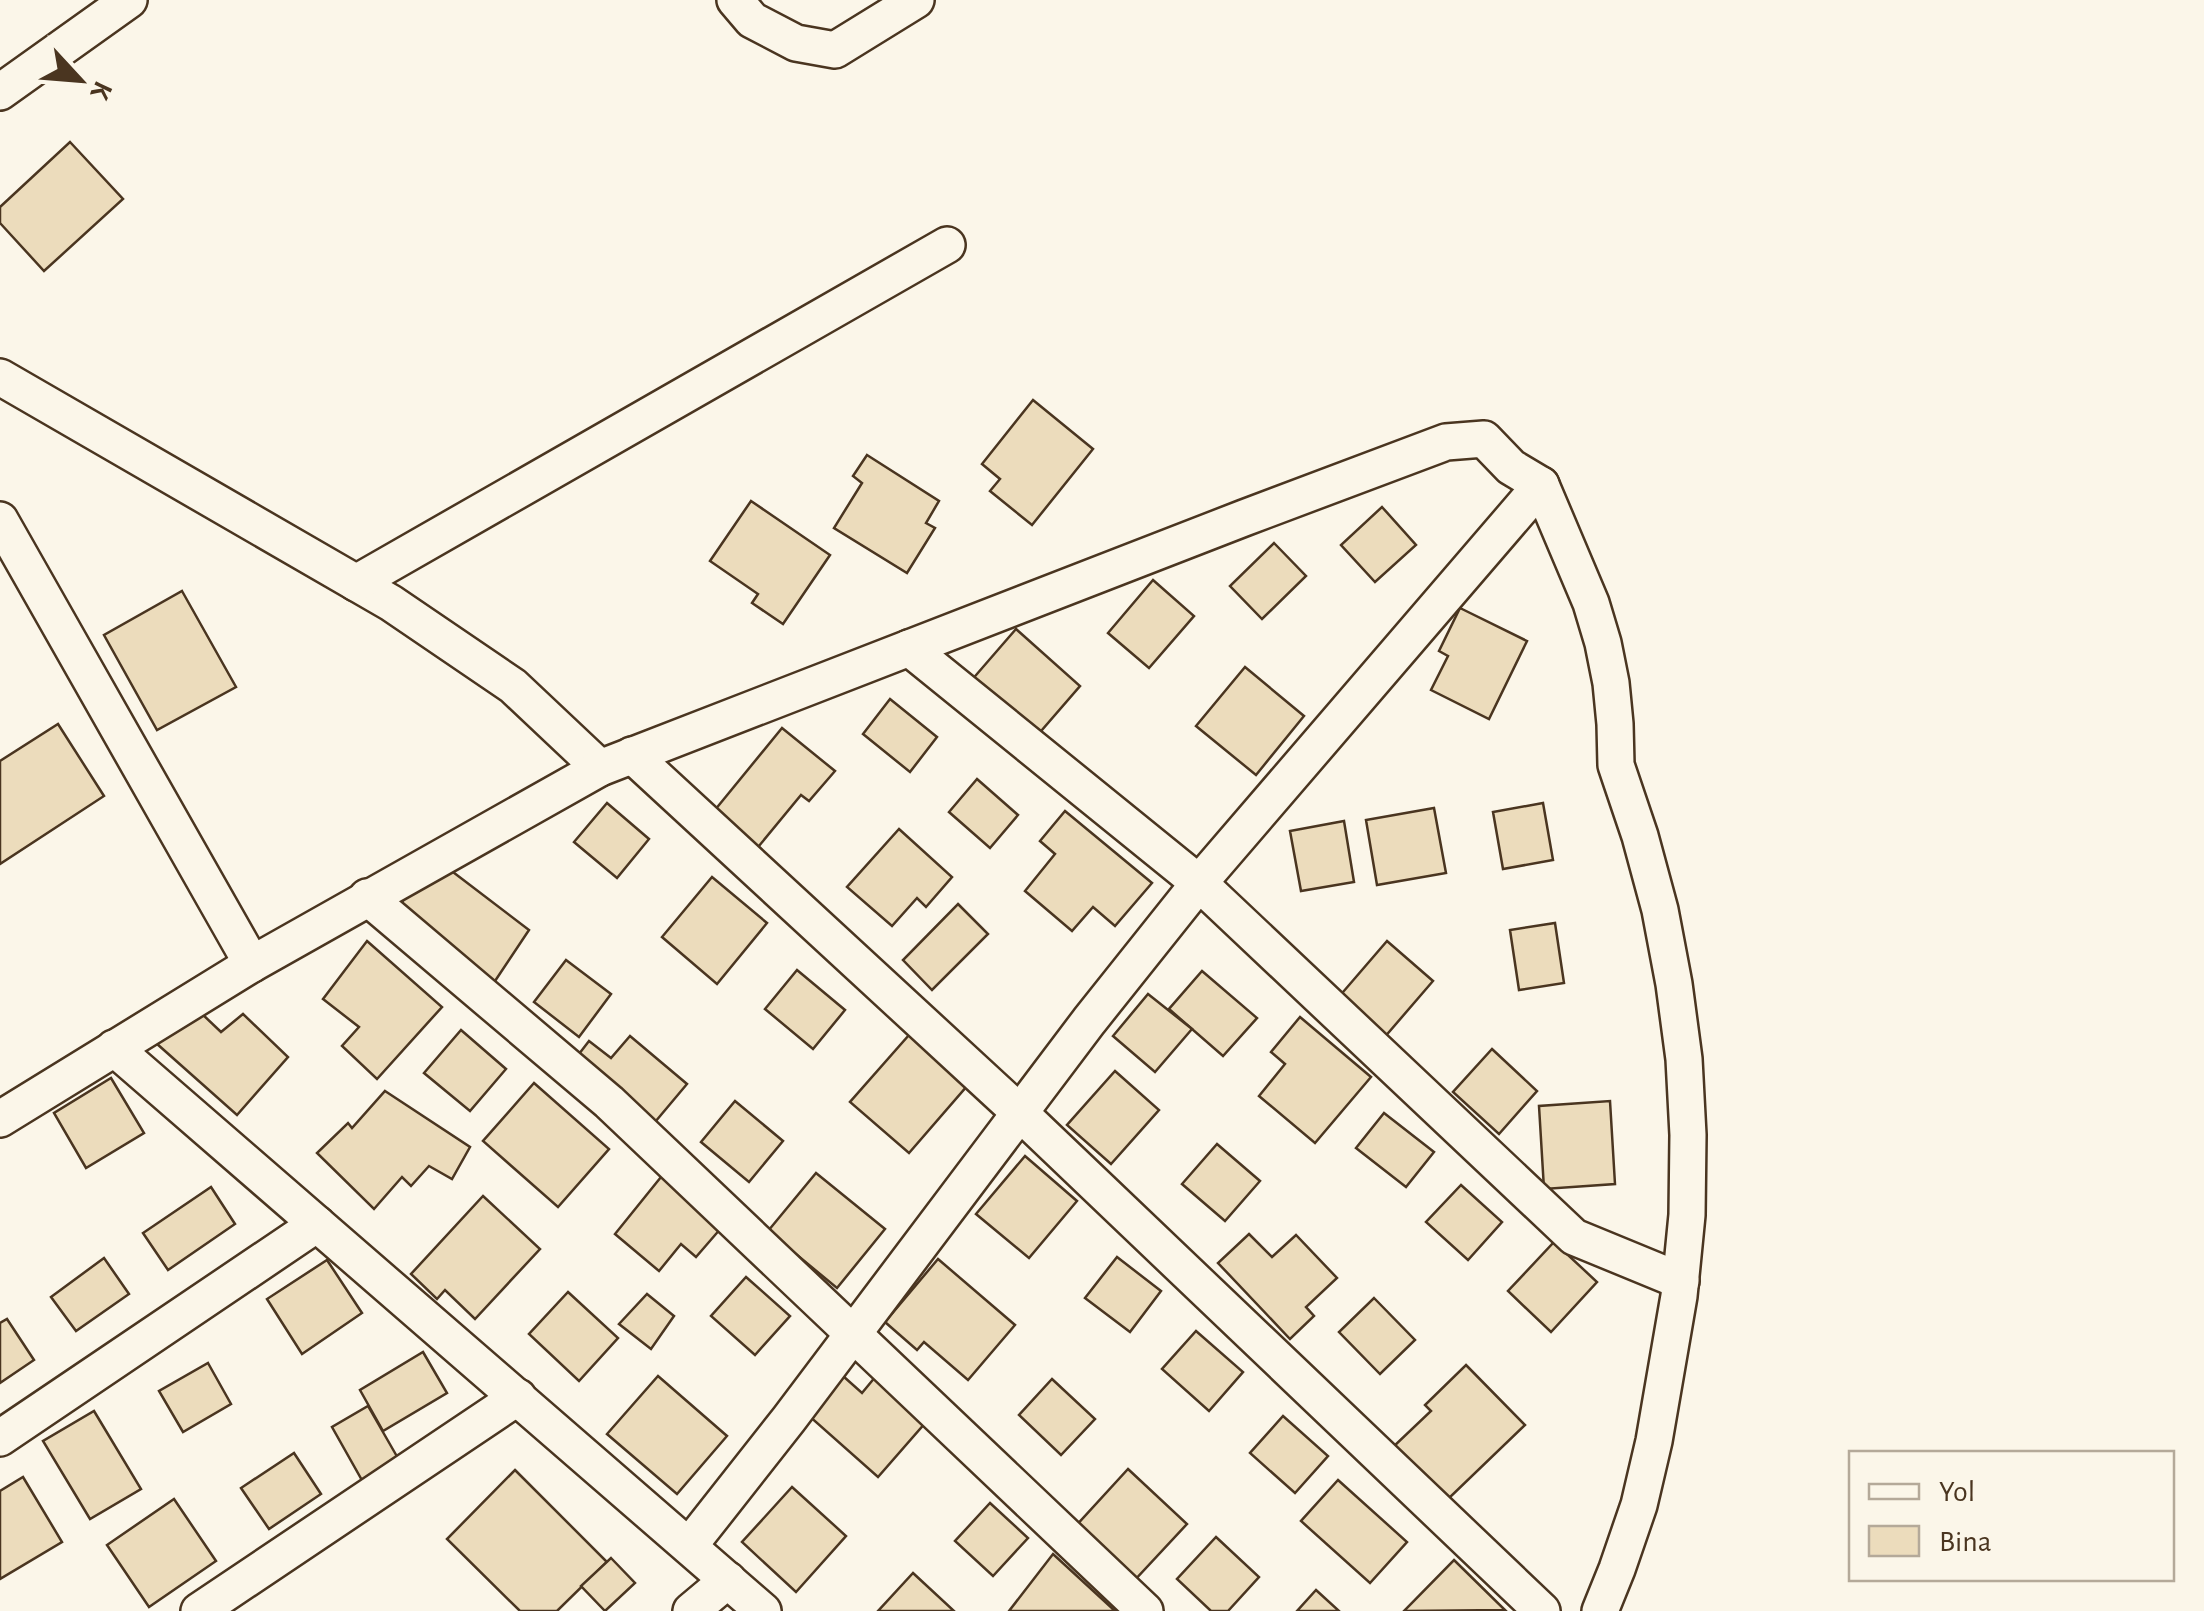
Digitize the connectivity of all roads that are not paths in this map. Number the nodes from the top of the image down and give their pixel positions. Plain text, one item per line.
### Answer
1 (129, 0) edge
2 (735, 0) edge
3 (916, 0) edge
4 (0, 92) edge
5 (947, 245) dead end
6 (0, 377) edge
7 (1541, 485) junction
8 (0, 520) edge
9 (356, 583) junction
10 (909, 648) junction
11 (616, 761) junction
12 (1199, 884) junction
13 (368, 897) junction
14 (252, 964) junction
15 (114, 1048) junction
16 (1020, 1113) junction
17 (0, 1119) edge
18 (317, 1224) junction
19 (1681, 1281) junction
20 (854, 1334) junction
21 (518, 1397) junction
22 (0, 1438) edge
23 (689, 1546) junction
24 (728, 1580) junction
25 (199, 1611) edge
26 (692, 1611) edge
27 (763, 1611) edge
28 (1145, 1611) edge
29 (1542, 1611) edge
30 (1600, 1611) edge

1 - 4 street
2 - 3 street
5 - 9 street
6 - 9 street
7 - 10 street
7 - 12 street
7 - 19 street
8 - 14 street
9 - 11 street
10 - 11 street
10 - 12 street
11 - 13 street
11 - 16 street
12 - 16 street
12 - 19 street
13 - 14 street
13 - 20 street
14 - 15 street
15 - 17 street
15 - 18 street
16 - 20 street
16 - 29 street
18 - 21 street
18 - 22 street
19 - 30 street
20 - 23 street
20 - 28 street
21 - 23 street
21 - 25 street
23 - 24 street
24 - 26 street
24 - 27 street

